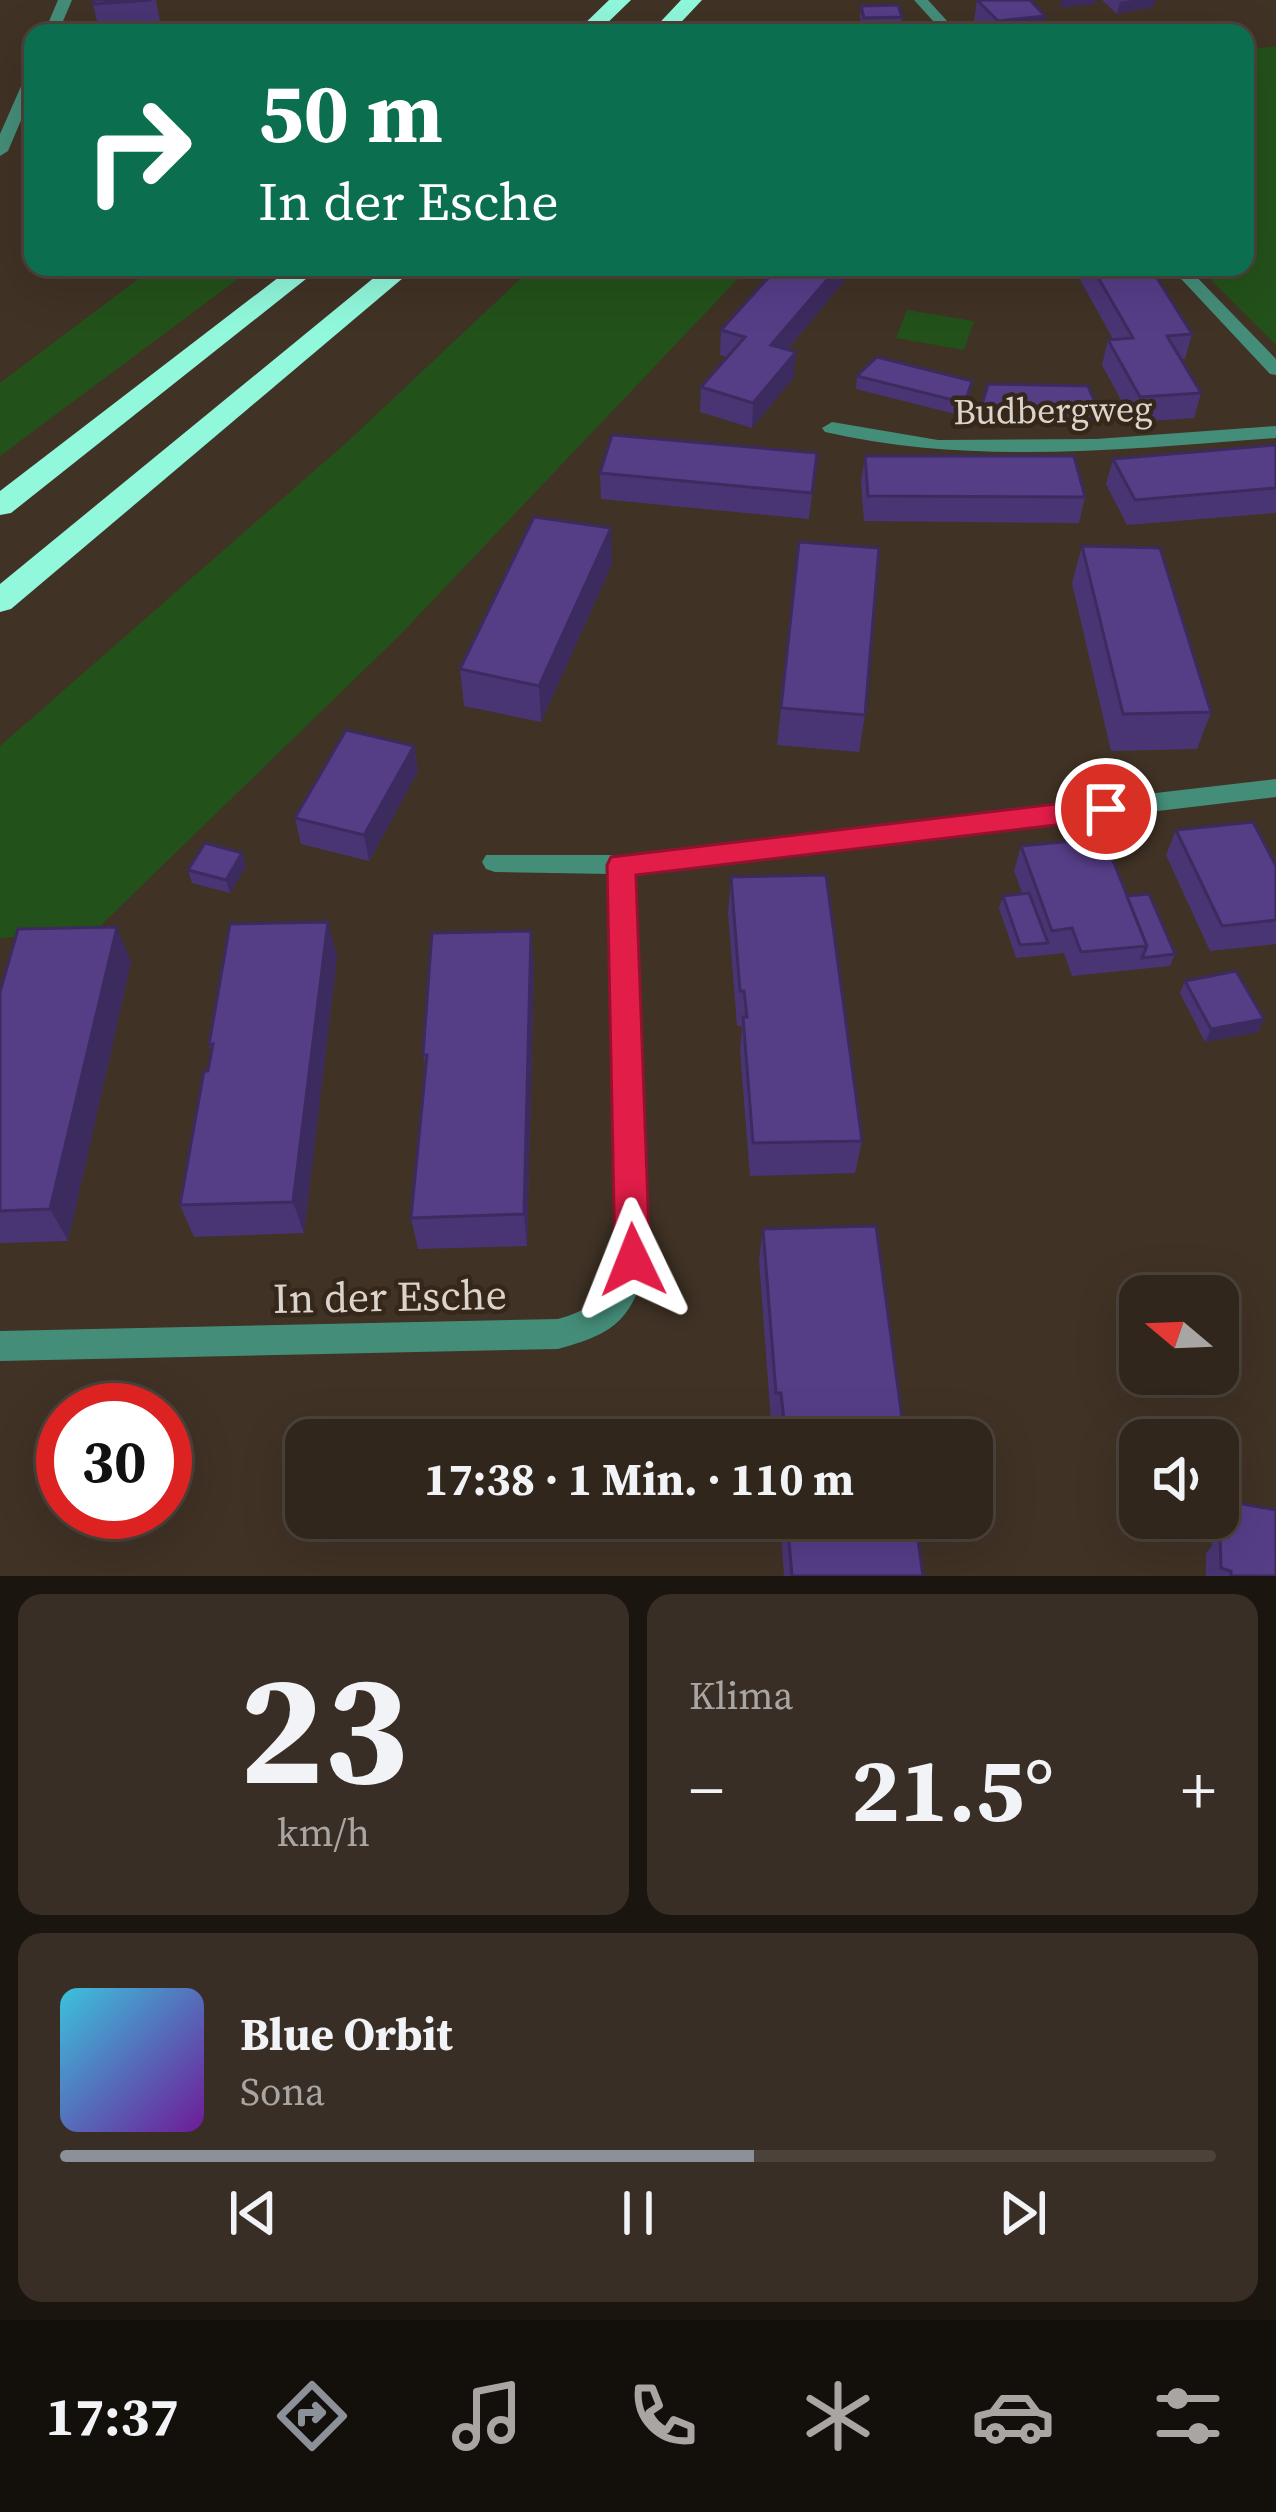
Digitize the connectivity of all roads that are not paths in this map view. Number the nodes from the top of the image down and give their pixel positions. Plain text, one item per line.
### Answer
1 (621, 0) edge
2 (692, 0) edge
3 (921, 0) edge
4 (595, 24) edge
5 (669, 24) edge
6 (943, 24) edge
7 (24, 96) edge
8 (0, 151) edge
9 (296, 276) edge
10 (393, 276) edge
11 (1187, 276) edge
12 (1276, 370) edge
13 (832, 428) dead end
14 (1276, 432) edge
15 (0, 506) edge
16 (0, 601) edge
17 (1276, 788) edge
18 (495, 862) dead end
19 (621, 865) junction
20 (0, 1346) edge

1 - 4 highway
2 - 5 highway
3 - 6 street
7 - 8 street
9 - 15 highway
10 - 16 highway
11 - 12 street
13 - 14 street, Budbergweg
17 - 19 street
18 - 19 street
19 - 20 street, In der Esche

